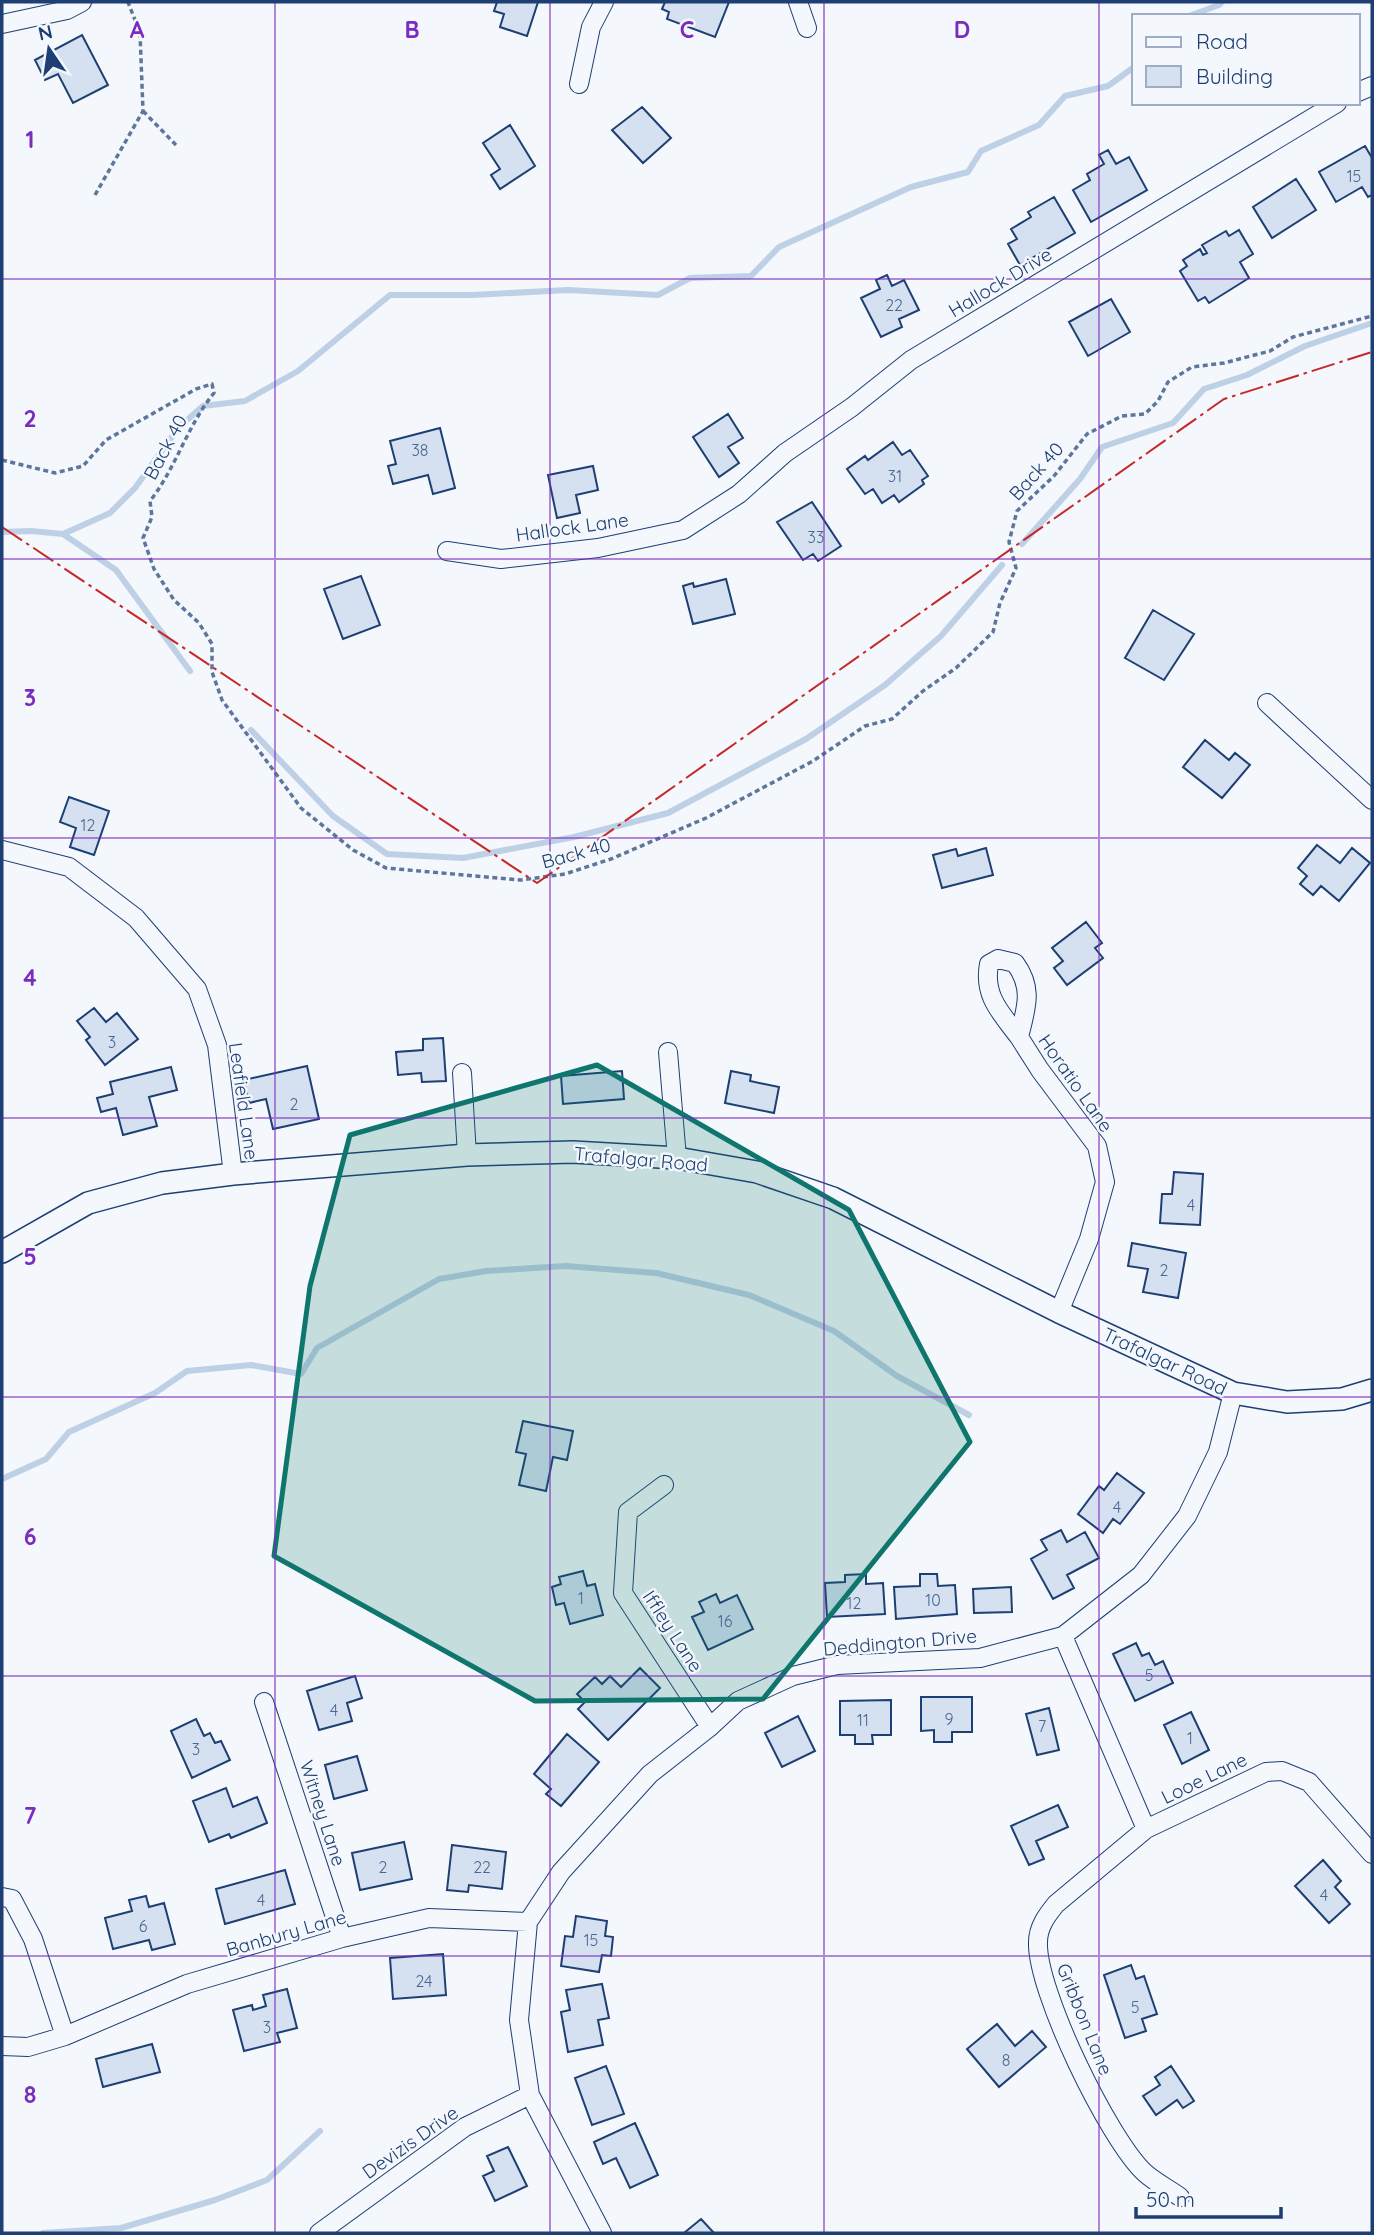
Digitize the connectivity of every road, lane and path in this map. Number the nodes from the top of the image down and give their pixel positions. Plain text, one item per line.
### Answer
1 (82, 2) edge
2 (128, 2) edge
3 (604, 2) edge
4 (798, 2) edge
5 (2, 24) edge
6 (807, 28) dead end
7 (579, 84) dead end
8 (1334, 105) edge
9 (143, 111) junction
10 (176, 145) dead end
11 (95, 195) dead end
12 (1372, 316) edge
13 (2, 460) edge
14 (700, 519) joint
15 (447, 551) dead end
16 (1266, 703) dead end
17 (1372, 800) edge
18 (2, 850) edge
19 (1019, 1037) dead end
20 (668, 1052) dead end
21 (463, 1073) dead end
22 (467, 1155) junction
23 (677, 1158) junction
24 (233, 1174) junction
25 (2, 1252) edge
26 (1059, 1312) junction
27 (1372, 1390) edge
28 (1233, 1393) junction
29 (664, 1485) dead end
30 (1063, 1636) junction
31 (264, 1702) dead end
32 (710, 1727) junction
33 (1146, 1829) junction
34 (1372, 1854) edge
35 (2, 1898) edge
36 (528, 1922) junction
37 (342, 1938) junction
38 (65, 2036) junction
39 (2, 2046) edge
40 (530, 2095) junction
41 (1180, 2197) dead end
42 (319, 2233) edge
43 (602, 2233) edge

1 - 5 street
2 - 9 path
3 - 7 street
4 - 6 street
8 - 14 street, Hallock Drive
9 - 10 path
9 - 11 path
12 - 13 path, Back 40
14 - 15 street, Hallock Lane
16 - 17 street
18 - 24 street, Leafield Lane
19 - 26 street, Horatio Lane
20 - 23 street
21 - 22 street
22 - 23 street, Trafalgar Road
22 - 24 street, Trafalgar Road
23 - 26 street, Trafalgar Road
24 - 25 street, Trafalgar Road
26 - 28 street, Trafalgar Road
27 - 28 street, Trafalgar Road
28 - 30 street, Deddington Drive
29 - 32 street, Iffley Lane
30 - 32 street, Deddington Drive
30 - 33 street
31 - 37 street, Witney Lane
32 - 36 street, Deddington Drive
33 - 34 street, Looe Lane
33 - 41 street, Gribbon Lane
35 - 38 street
36 - 37 street, Banbury Lane
36 - 40 street, Deddington Drive
37 - 38 street, Banbury Lane
38 - 39 street, Banbury Lane
40 - 42 street, Devizis Drive
40 - 43 street, Deddington Drive

